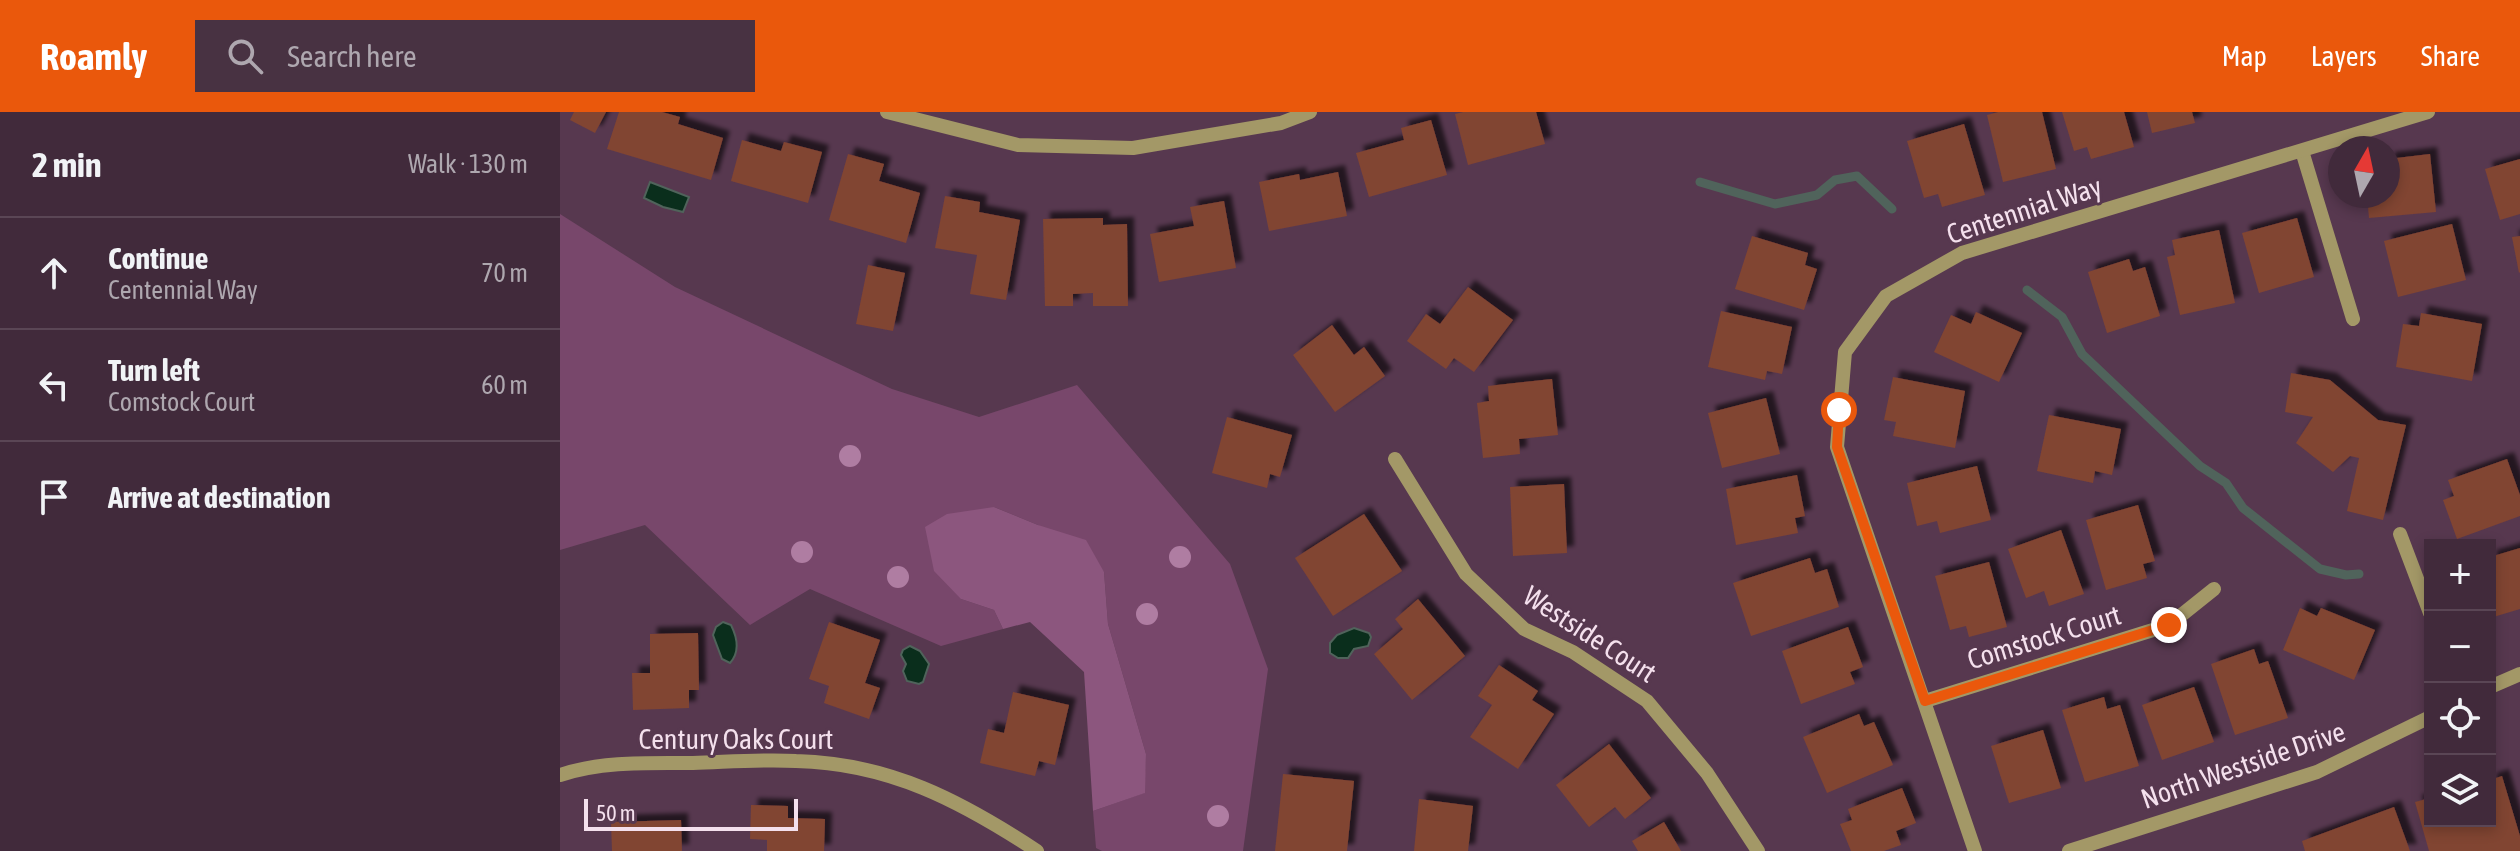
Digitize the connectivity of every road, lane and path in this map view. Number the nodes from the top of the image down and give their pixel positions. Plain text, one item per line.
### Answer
1 (887, 112) edge
2 (1310, 112) edge
3 (2428, 112) edge
4 (2302, 151) junction
5 (2353, 319) dead end
6 (1395, 459) dead end
7 (2400, 534) dead end
8 (2214, 589) dead end
9 (2429, 611) edge
10 (2520, 674) edge
11 (2496, 684) edge
12 (1925, 701) junction
13 (2424, 720) edge
14 (560, 775) edge
15 (1037, 851) edge
16 (1758, 851) edge
17 (1975, 851) edge
18 (2069, 851) edge

1 - 2 street
3 - 4 street, Centennial Way
4 - 5 street
4 - 12 street, Centennial Way
6 - 16 street, Westside Court
7 - 9 street
8 - 12 street, Comstock Court
10 - 11 street
12 - 17 street, Centennial Way
13 - 18 street, North Westside Drive
14 - 15 street, Century Oaks Court

